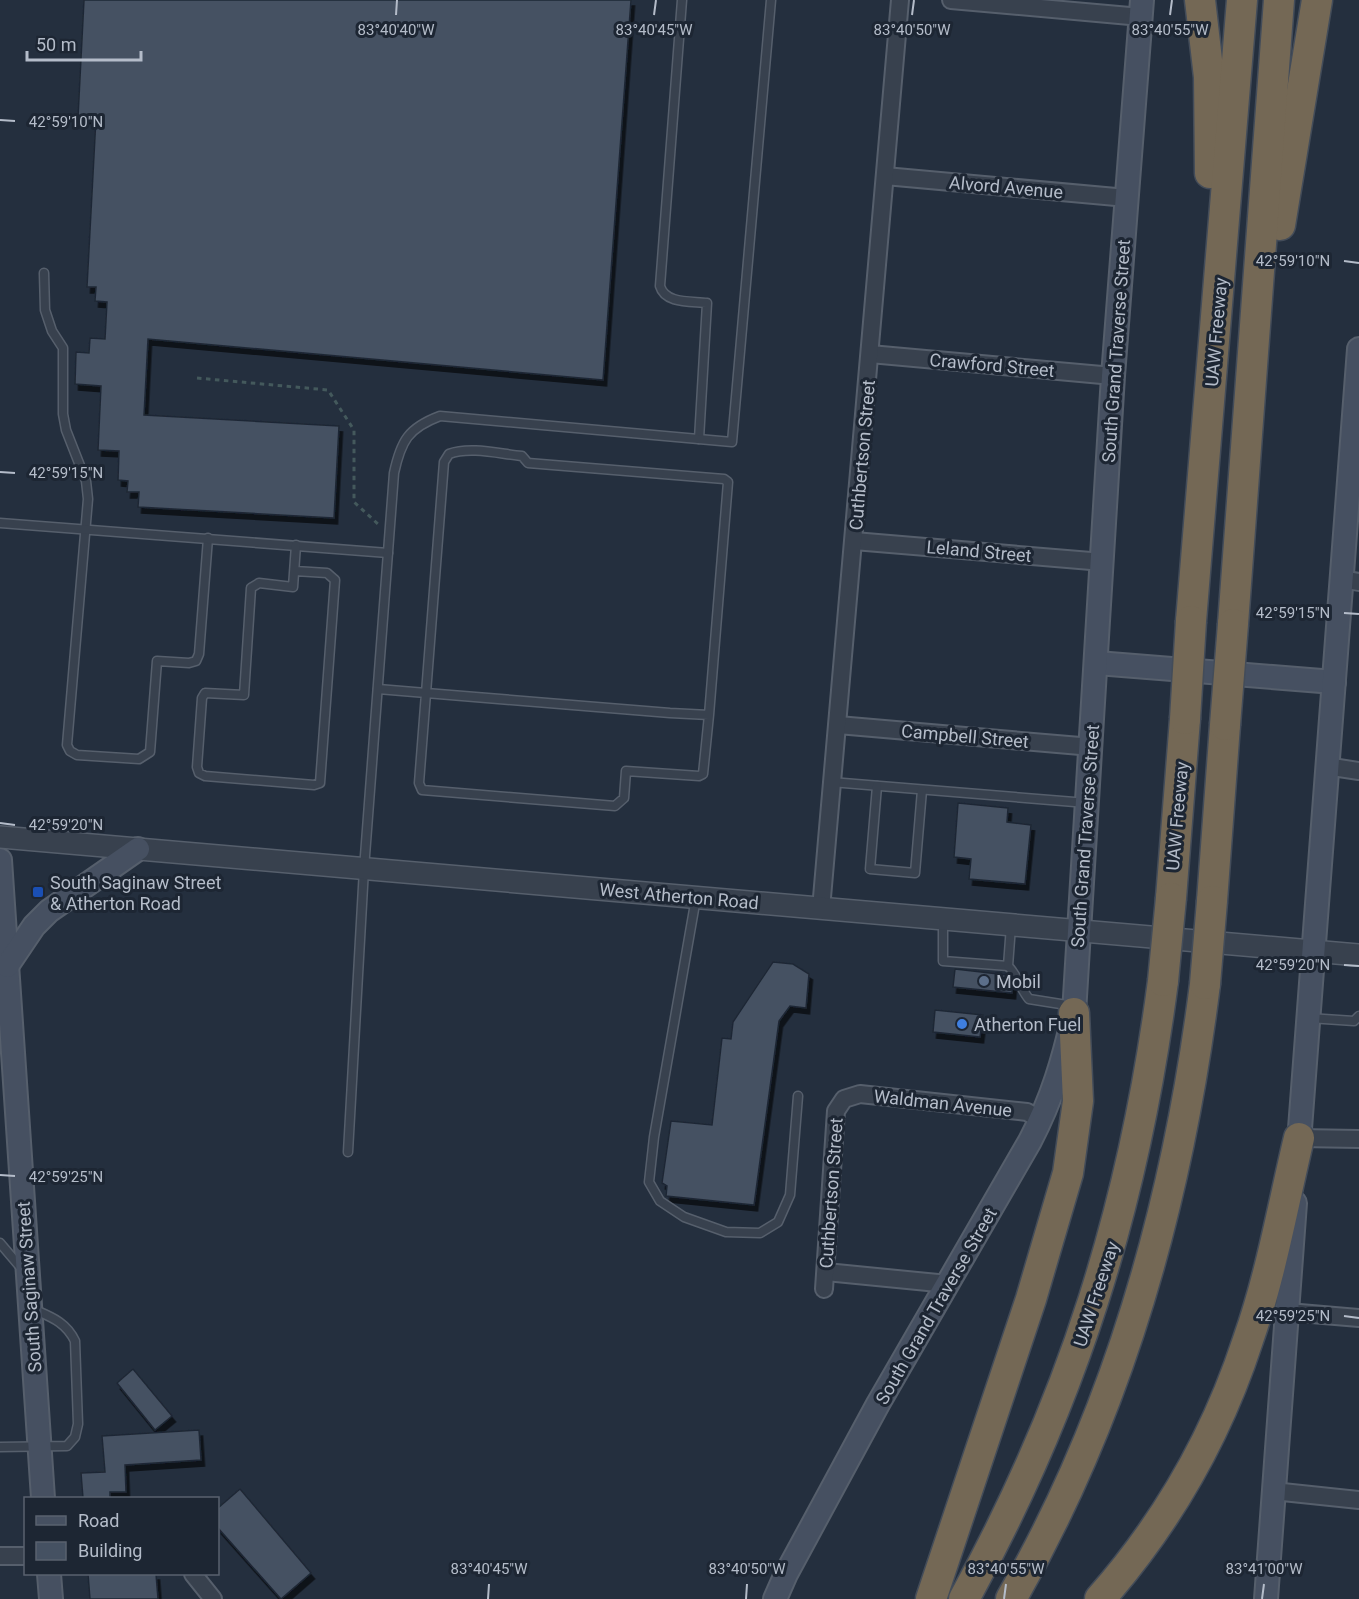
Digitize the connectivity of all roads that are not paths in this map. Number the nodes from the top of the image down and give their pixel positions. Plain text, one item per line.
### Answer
1 (682, 0) edge
2 (771, 0) edge
3 (900, 0) edge
4 (951, 0) edge
5 (1200, 0) edge
6 (1242, 0) edge
7 (1279, 0) edge
8 (1317, 0) edge
9 (1141, 9) edge
10 (885, 176) junction
11 (1127, 198) junction
12 (44, 273) dead end
13 (1359, 350) edge
14 (870, 354) junction
15 (1113, 376) junction
16 (1357, 394) edge
17 (699, 439) junction
18 (1202, 489) junction
19 (1242, 510) junction
20 (0, 523) edge
21 (85, 528) junction
22 (208, 538) junction
23 (854, 541) junction
24 (297, 545) junction
25 (388, 553) junction
26 (1103, 562) junction
27 (294, 571) junction
28 (1350, 581) edge
29 (1097, 663) junction
30 (1334, 682) junction
31 (378, 689) junction
32 (426, 693) junction
33 (709, 716) junction
34 (838, 725) junction
35 (1092, 747) junction
36 (1326, 766) junction
37 (1359, 771) edge
38 (830, 782) junction
39 (877, 786) junction
40 (922, 790) junction
41 (1088, 803) junction
42 (0, 837) edge
43 (138, 849) junction
44 (0, 860) edge
45 (364, 869) junction
46 (696, 898) junction
47 (821, 909) junction
48 (943, 919) junction
49 (1011, 924) junction
50 (1078, 931) junction
51 (1314, 951) junction
52 (1359, 955) edge
53 (1008, 966) junction
54 (5, 976) edge
55 (1074, 1009) junction
56 (1359, 1016) edge
57 (1309, 1018) junction
58 (798, 1095) dead end
59 (844, 1099) joint
60 (1041, 1120) junction
61 (1299, 1138) junction
62 (1359, 1139) edge
63 (348, 1152) dead end
64 (0, 1243) edge
65 (26, 1274) junction
66 (948, 1284) junction
67 (30, 1308) junction
68 (1288, 1312) junction
69 (1359, 1318) edge
70 (0, 1447) edge
71 (40, 1448) junction
72 (1273, 1491) junction
73 (43, 1497) edge
74 (1359, 1500) edge
75 (0, 1556) edge
76 (24, 1556) edge
77 (49, 1575) edge
78 (194, 1575) edge
79 (51, 1599) edge
80 (213, 1599) edge
81 (775, 1599) edge
82 (931, 1599) edge
83 (964, 1599) edge
84 (1011, 1599) edge
85 (1101, 1599) edge
86 (1266, 1599) edge

1 - 17 lane
2 - 17 lane
3 - 10 street, Cuthbertson Street
4 - 9 street
5 - 18 highway
6 - 18 highway, UAW Freeway
7 - 19 highway
8 - 19 highway
9 - 11 main road, South Grand Traverse Street
10 - 11 street, Alvord Avenue
10 - 14 street, Cuthbertson Street
11 - 15 main road, South Grand Traverse Street
12 - 21 lane
13 - 16 main road
14 - 15 street, Crawford Street
14 - 23 street, Cuthbertson Street
15 - 26 main road, South Grand Traverse Street
16 - 28 main road
17 - 25 lane
18 - 83 highway, UAW Freeway, bridge
19 - 84 highway, bridge
20 - 21 lane
21 - 22 lane
21 - 22 lane
22 - 24 lane
23 - 26 street, Leland Street
23 - 34 street, Cuthbertson Street
24 - 25 lane
24 - 27 lane
25 - 31 lane
26 - 29 main road, South Grand Traverse Street
27 - 27 lane
28 - 30 main road
29 - 30 main road
29 - 35 main road, South Grand Traverse Street
30 - 36 main road
31 - 32 lane
31 - 45 lane
32 - 33 lane
32 - 33 lane
32 - 33 lane
34 - 35 street, Campbell Street
34 - 38 street, Cuthbertson Street
35 - 41 main road, South Grand Traverse Street
36 - 37 street
36 - 51 main road
38 - 39 lane
38 - 47 street, Cuthbertson Street
39 - 40 lane
39 - 40 lane
40 - 41 lane
41 - 50 main road, South Grand Traverse Street
42 - 43 street, West Atherton Road
43 - 45 street, West Atherton Road
43 - 54 main road
44 - 54 main road, South Saginaw Street
45 - 46 street, West Atherton Road
45 - 63 lane
46 - 47 street, West Atherton Road
46 - 58 lane
47 - 48 street, West Atherton Road
48 - 49 street, West Atherton Road
48 - 53 lane
49 - 50 street, West Atherton Road
49 - 53 lane
50 - 51 street, West Atherton Road
50 - 55 main road, South Grand Traverse Street
51 - 52 street, West Atherton Road
51 - 57 main road
53 - 55 lane
54 - 65 main road, South Saginaw Street
55 - 60 main road, South Grand Traverse Street
55 - 82 highway
56 - 57 lane
57 - 61 main road
59 - 60 street, Waldman Avenue
59 - 66 street, Cuthbertson Street
60 - 66 main road, South Grand Traverse Street
61 - 62 street
61 - 68 main road
61 - 85 highway
64 - 65 lane
65 - 67 main road, South Saginaw Street
66 - 81 main road, South Grand Traverse Street
67 - 71 main road, South Saginaw Street
67 - 71 lane
68 - 69 street
68 - 72 main road
70 - 71 lane
71 - 73 main road, South Saginaw Street
72 - 74 street
72 - 86 main road
75 - 76 street
77 - 79 main road
78 - 80 street

